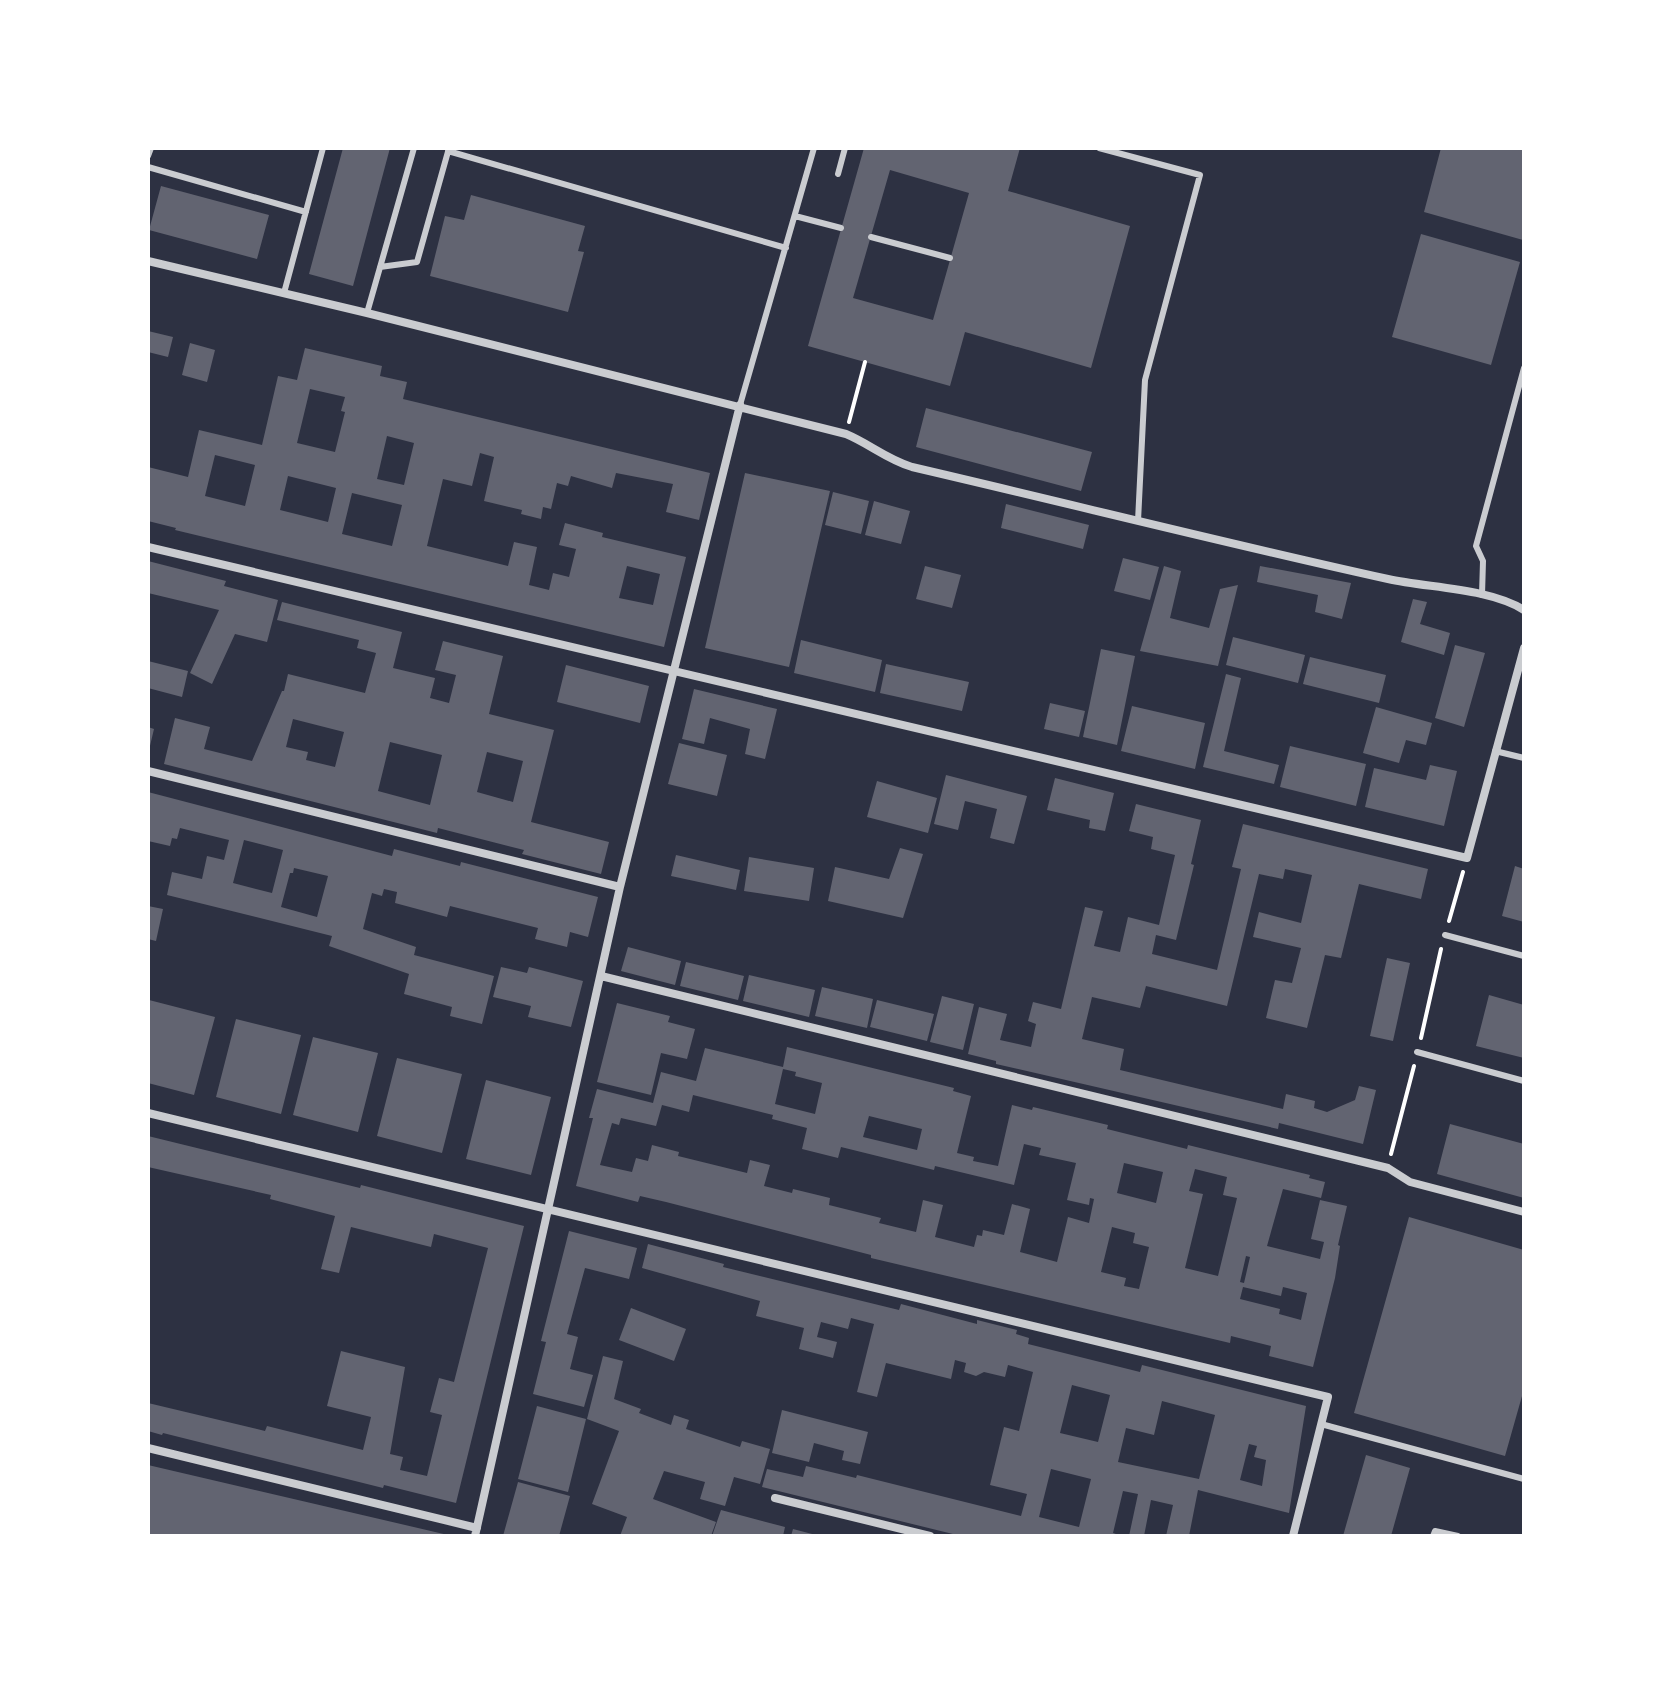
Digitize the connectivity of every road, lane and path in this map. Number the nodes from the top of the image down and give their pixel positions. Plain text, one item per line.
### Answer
1 (151, 148) edge
2 (323, 148) edge
3 (414, 148) edge
4 (814, 148) edge
5 (845, 148) edge
6 (1099, 148) edge
7 (448, 150) edge
8 (148, 156) edge
9 (148, 167) edge
10 (838, 174) dead end
11 (306, 212) junction
12 (795, 216) junction
13 (841, 228) dead end
14 (871, 237) dead end
15 (786, 248) junction
16 (950, 258) dead end
17 (148, 261) edge
18 (380, 267) junction
19 (284, 293) junction
20 (367, 313) junction
21 (865, 362) dead end
22 (1524, 368) edge
23 (740, 405) junction
24 (846, 434) junction
25 (1138, 521) junction
26 (148, 547) edge
27 (1482, 595) junction
28 (1524, 610) edge
29 (1524, 648) edge
30 (674, 671) junction
31 (1495, 751) junction
32 (1524, 758) edge
33 (148, 771) edge
34 (1467, 858) junction
35 (620, 887) junction
36 (1445, 935) junction
37 (1524, 956) edge
38 (601, 976) junction
39 (1417, 1052) junction
40 (1524, 1081) edge
41 (148, 1113) edge
42 (1388, 1168) junction
43 (546, 1209) junction
44 (1524, 1212) edge
45 (1321, 1424) junction
46 (148, 1448) edge
47 (1524, 1479) edge
48 (775, 1498) dead end
49 (476, 1532) edge
50 (930, 1536) edge
51 (1293, 1536) edge
52 (1433, 1536) edge
53 (1458, 1536) edge

1 - 8 lane
2 - 11 lane
3 - 18 lane
4 - 12 lane
5 - 10 lane
6 - 25 lane
7 - 15 lane
7 - 18 lane
9 - 11 lane
11 - 19 lane
12 - 13 lane
12 - 15 lane
14 - 16 lane
15 - 23 lane
17 - 19 street
18 - 20 lane
19 - 20 street
20 - 23 street
21 - 24 path
22 - 27 lane
23 - 24 street
23 - 30 street
24 - 25 street
25 - 27 street
26 - 30 street
27 - 28 street
29 - 31 street
30 - 34 street
30 - 35 street
31 - 32 lane
31 - 34 street
33 - 35 street
34 - 36 path
35 - 38 street
36 - 37 lane
36 - 39 path
38 - 42 street
38 - 43 street
39 - 40 lane
39 - 42 path
41 - 43 street
42 - 44 street
43 - 45 street
43 - 49 street
45 - 47 lane
45 - 51 street
46 - 49 street
48 - 50 street
52 - 53 lane

